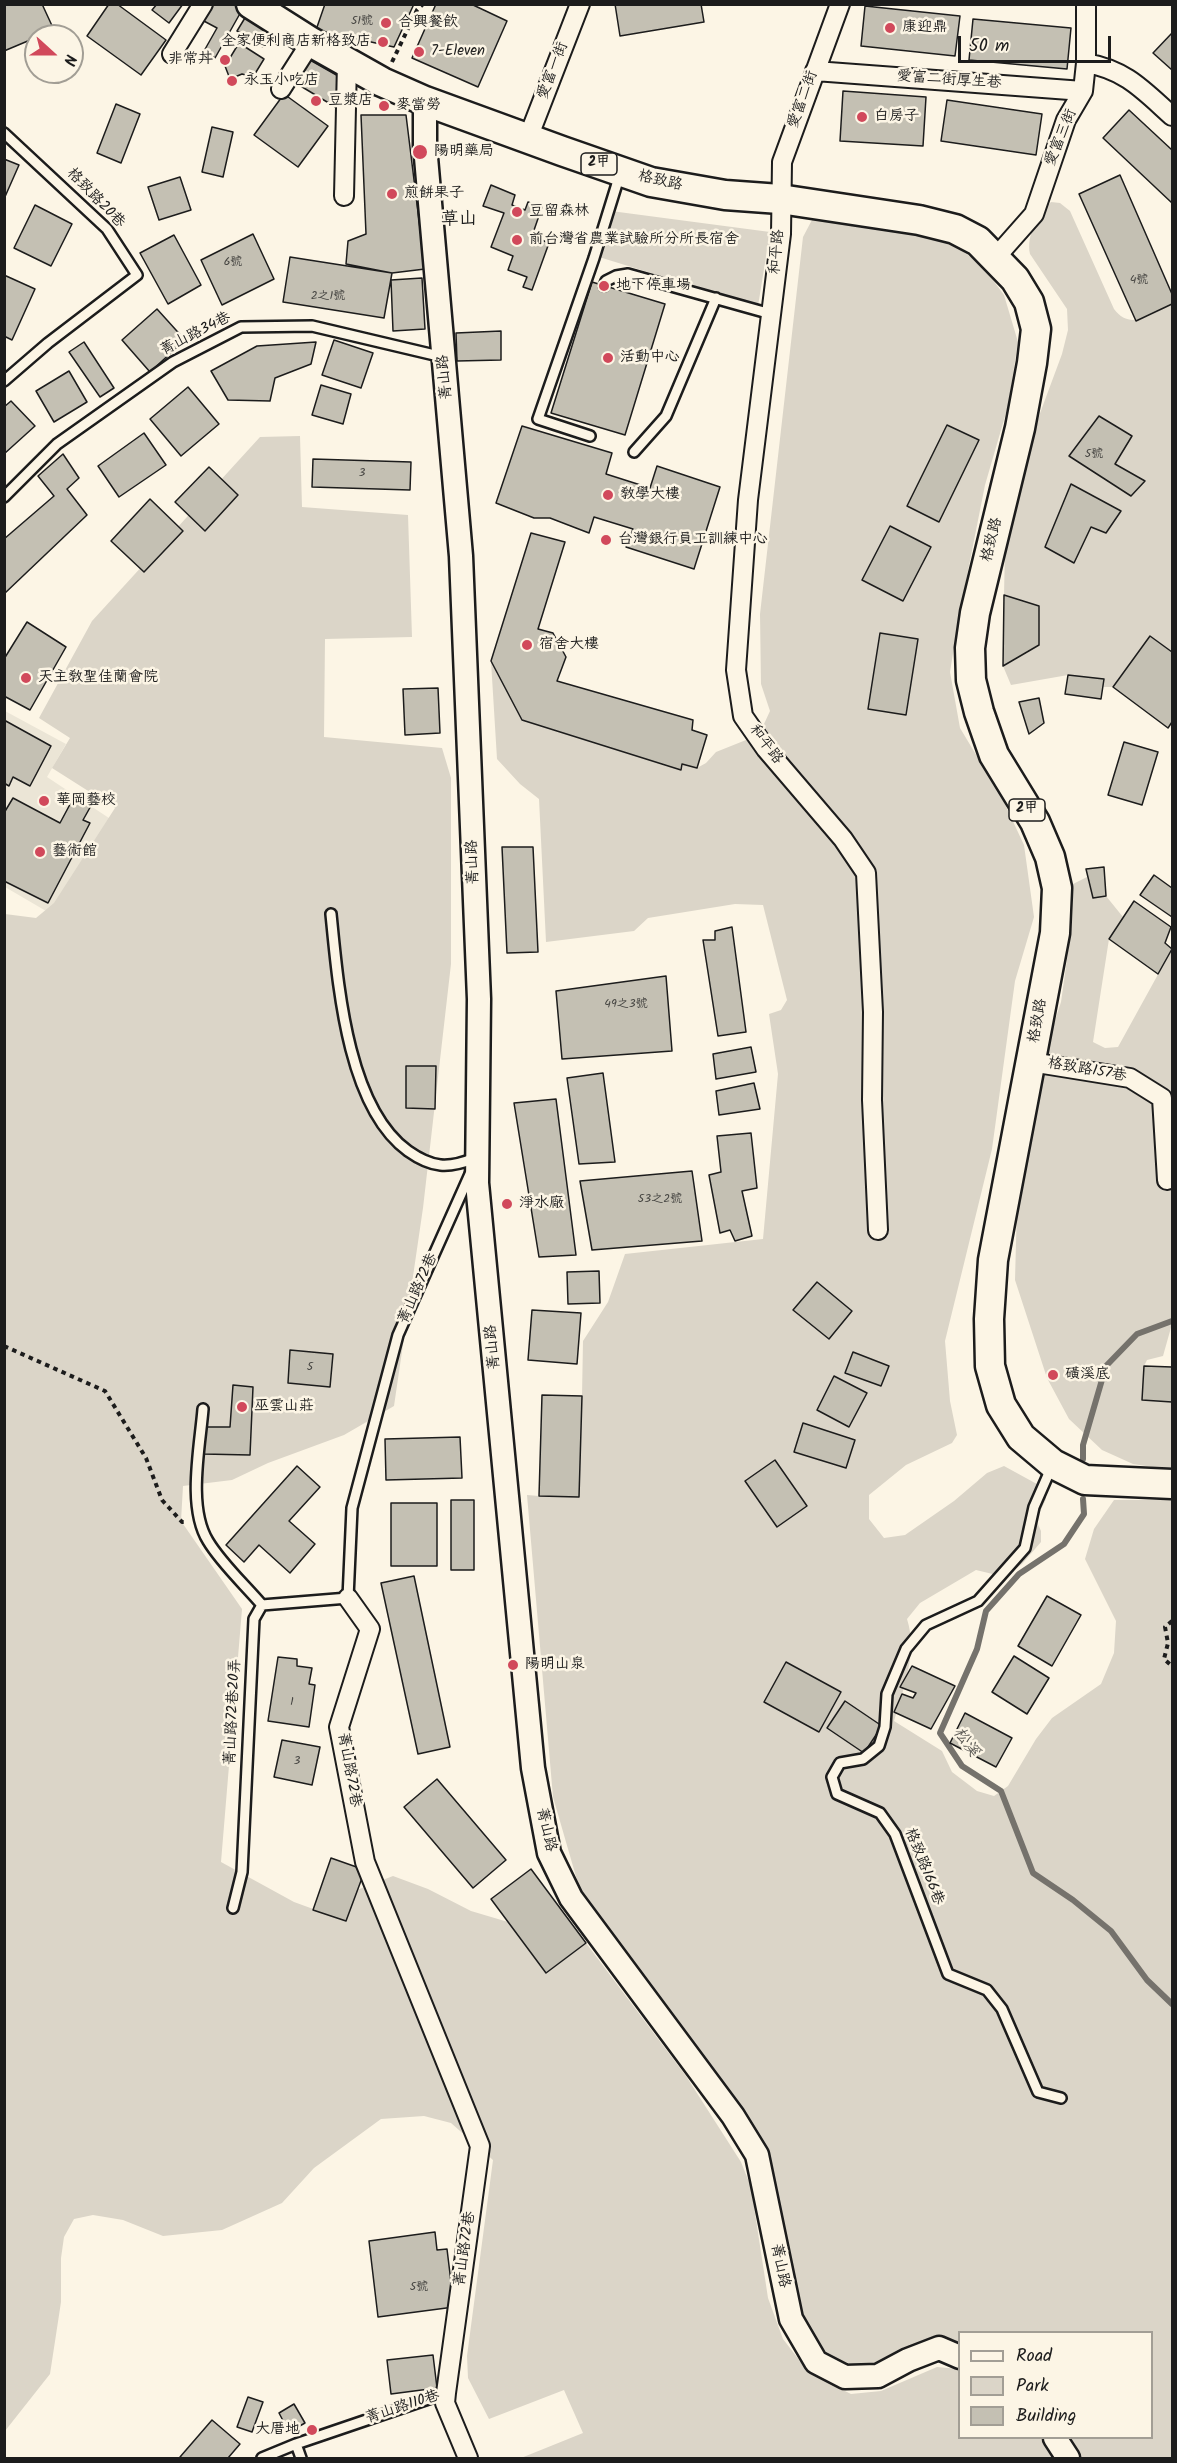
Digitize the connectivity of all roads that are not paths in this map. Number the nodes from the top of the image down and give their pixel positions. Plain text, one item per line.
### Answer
1 (203, 4) edge
2 (251, 4) edge
3 (580, 4) edge
4 (840, 4) edge
5 (1086, 4) edge
6 (311, 42) junction
7 (172, 54) dead end
8 (347, 63) junction
9 (1086, 63) junction
10 (815, 70) junction
11 (281, 89) dead end
12 (1083, 92) junction
13 (425, 101) junction
14 (1173, 116) edge
15 (4, 133) edge
16 (528, 138) junction
17 (621, 172) junction
18 (344, 196) dead end
19 (780, 199) junction
20 (996, 257) junction
21 (604, 286) dead end
22 (716, 298) junction
23 (771, 314) junction
24 (444, 357) junction
25 (4, 381) edge
26 (590, 436) dead end
27 (634, 452) dead end
28 (4, 497) edge
29 (331, 914) dead end
30 (1031, 1062) junction
31 (478, 1157) junction
32 (1167, 1180) dead end
33 (878, 1230) dead end
34 (202, 1409) dead end
35 (1053, 1464) junction
36 (1173, 1484) edge
37 (348, 1598) junction
38 (262, 1605) junction
39 (233, 1908) dead end
40 (1061, 2098) dead end
41 (958, 2355) edge
42 (446, 2393) junction
43 (1056, 2439) edge
44 (296, 2444) junction
45 (262, 2458) edge
46 (302, 2458) edge
47 (468, 2458) edge
48 (1068, 2458) edge

1 - 7 street
2 - 6 main road, 格致路 / 2甲
3 - 16 street, 愛富一街
4 - 10 street, 愛富二街
5 - 9 street, 愛富三街
6 - 8 main road, 格致路 / 2甲
6 - 11 street
8 - 13 main road, 格致路 / 2甲
8 - 18 street
9 - 12 street, 愛富三街
9 - 14 street
10 - 12 street, 愛富二街厚生巷
10 - 19 street, 愛富二街
12 - 20 street, 愛富三街
13 - 16 main road, 格致路 / 2甲
13 - 24 street, 菁山路
15 - 25 lane, 格致路20巷
16 - 17 main road, 格致路 / 2甲
17 - 19 main road, 格致路 / 2甲
17 - 26 lane
19 - 20 main road, 格致路 / 2甲
19 - 23 street, 和平路
20 - 30 main road, 格致路 / 2甲
21 - 22 lane
22 - 23 lane
22 - 27 lane
23 - 33 street, 和平路
24 - 28 lane, 菁山路34巷
24 - 31 street, 菁山路
29 - 31 lane
30 - 32 street, 格致路157巷
30 - 35 main road, 格致路 / 2甲
31 - 37 lane, 菁山路72巷
31 - 41 street, 菁山路
34 - 38 lane
35 - 36 main road, 格致路 / 2甲
35 - 40 lane, 格致路166巷
37 - 38 lane
37 - 42 street, 菁山路72巷
38 - 39 lane, 菁山路72巷20弄
42 - 44 lane, 菁山路110巷
42 - 47 street, 菁山路110巷
43 - 48 street
44 - 45 lane, 菁山路110巷
44 - 46 lane

